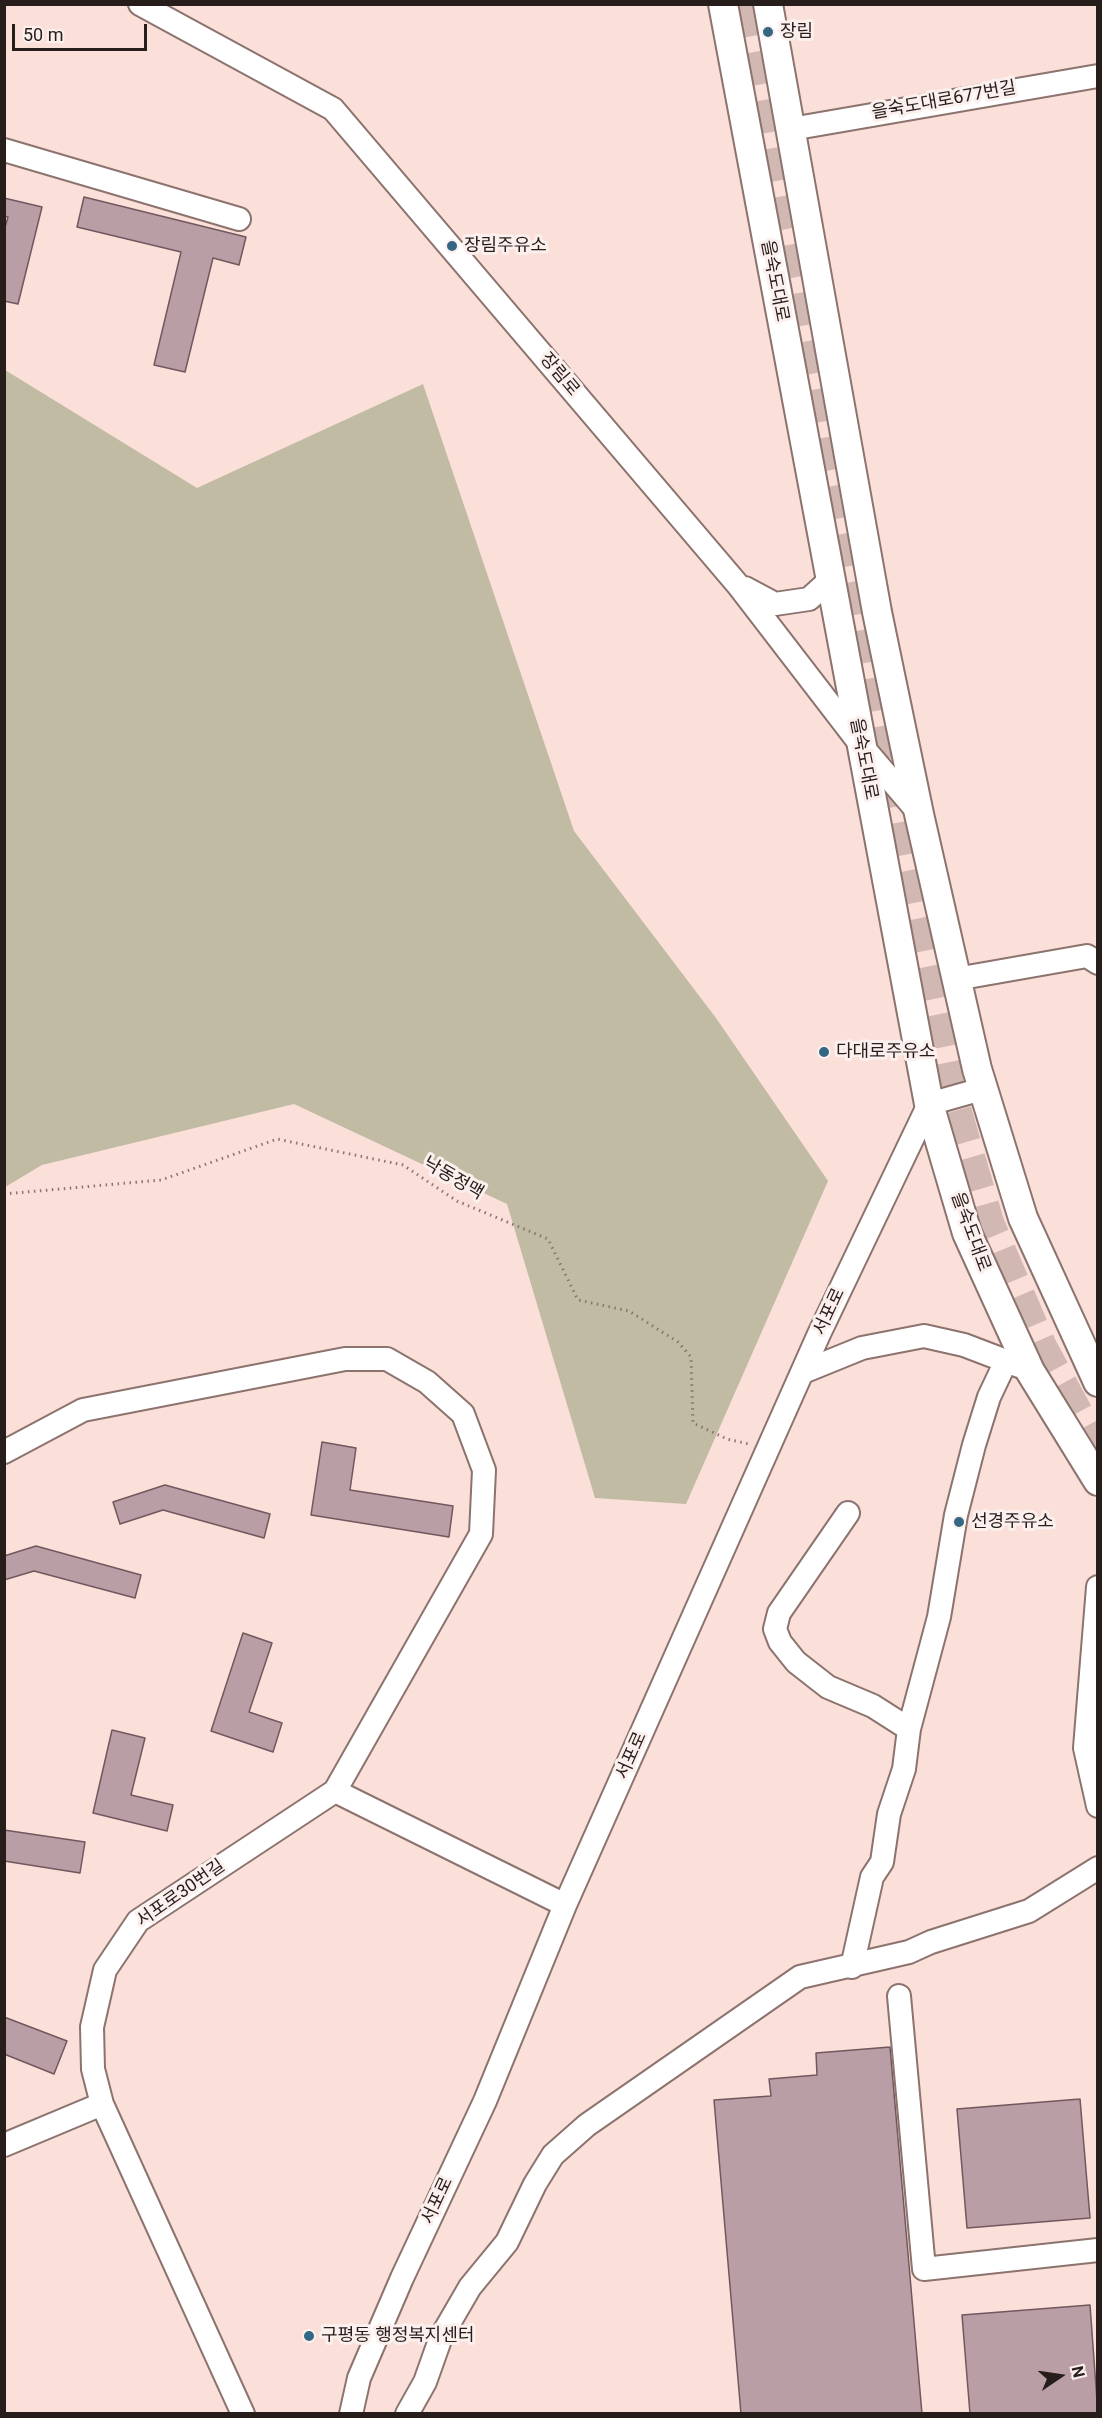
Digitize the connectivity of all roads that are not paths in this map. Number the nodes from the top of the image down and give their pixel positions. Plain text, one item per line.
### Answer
1 (140, 4) edge
2 (723, 4) edge
3 (768, 4) edge
4 (1098, 75) edge
5 (791, 129) junction
6 (4, 150) edge
7 (239, 219) dead end
8 (830, 580) junction
9 (738, 585) junction
10 (861, 745) junction
11 (919, 814) junction
12 (1098, 963) edge
13 (956, 979) junction
14 (982, 1089) junction
15 (929, 1104) junction
16 (1018, 1366) junction
17 (803, 1372) junction
18 (1098, 1382) edge
19 (4, 1452) edge
20 (1098, 1481) edge
21 (848, 1513) dead end
22 (1098, 1587) edge
23 (909, 1729) junction
24 (335, 1791) junction
25 (1098, 1806) edge
26 (1098, 1868) edge
27 (565, 1905) junction
28 (852, 1967) junction
29 (899, 1996) dead end
30 (102, 2104) junction
31 (4, 2145) edge
32 (1098, 2250) edge
33 (243, 2414) edge
34 (351, 2414) edge
35 (407, 2414) edge

1 - 9 street, 장림로
2 - 8 main road, 을숙도대로
3 - 5 main road
4 - 5 street, 을숙도대로677번길
5 - 11 main road
6 - 7 street
8 - 9 street
8 - 10 main road, 을숙도대로
9 - 10 street, 장림로
10 - 11 street, 장림로
10 - 15 main road, 을숙도대로
11 - 13 main road
12 - 13 street
13 - 14 main road
14 - 15 street
14 - 18 main road
15 - 16 main road, 을숙도대로
15 - 17 street, 서포로
16 - 17 street
16 - 20 main road, 을숙도대로
16 - 23 street
17 - 27 street, 서포로
19 - 24 street
21 - 23 street
22 - 25 street
23 - 28 street
24 - 27 street
24 - 30 street, 서포로30번길
26 - 28 street
27 - 34 street, 서포로
28 - 35 street
29 - 32 street
30 - 31 street
30 - 33 street, 서포로30번길

